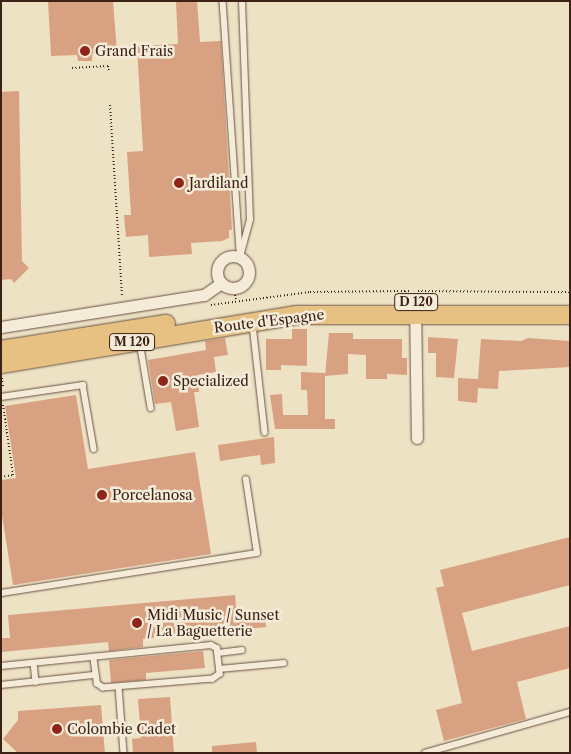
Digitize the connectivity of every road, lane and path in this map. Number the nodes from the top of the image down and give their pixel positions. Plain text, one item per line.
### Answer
1 (224, 1) edge
2 (242, 1) edge
3 (72, 68) dead end
4 (109, 72) dead end
5 (110, 105) dead end
6 (240, 257) junction
7 (221, 282) junction
8 (234, 288) junction
9 (120, 298) dead end
10 (236, 300) dead end
11 (570, 302) edge
12 (416, 308) junction
13 (570, 315) edge
14 (259, 317) junction
15 (1, 327) edge
16 (139, 340) junction
17 (1, 350) edge
18 (1, 364) edge
19 (1, 370) edge
20 (3, 397) edge
21 (151, 408) dead end
22 (265, 432) dead end
23 (417, 438) dead end
24 (94, 449) dead end
25 (1, 476) edge
26 (246, 480) dead end
27 (1, 593) edge
28 (242, 650) dead end
29 (218, 653) junction
30 (93, 657) junction
31 (34, 663) junction
32 (284, 663) dead end
33 (1, 666) edge
34 (220, 669) junction
35 (95, 675) junction
36 (36, 682) junction
37 (1, 685) edge
38 (119, 687) junction
39 (570, 712) edge
40 (124, 753) edge
41 (425, 753) edge

1 - 6 lane
2 - 6 lane
3 - 4 path
5 - 9 path
6 - 7 street
6 - 8 street
7 - 8 street
7 - 15 street
8 - 10 path
11 - 12 main road, Route d'Espagne / D 120
12 - 13 main road, Route d'Espagne / D 120
12 - 14 main road, Route d'Espagne / D 120
12 - 23 street
14 - 16 main road, Route d'Espagne / M 120
14 - 17 main road, Route d'Espagne / M 120
14 - 22 lane
16 - 18 main road, Route d'Espagne / M 120
16 - 21 lane
19 - 20 path
20 - 24 lane
20 - 25 path
26 - 27 lane
28 - 29 lane
29 - 30 lane
29 - 34 lane
30 - 31 lane
30 - 35 lane
31 - 33 lane
31 - 36 lane
32 - 34 lane
34 - 38 lane
35 - 36 lane
35 - 38 lane
36 - 37 lane
38 - 40 lane
39 - 41 lane

